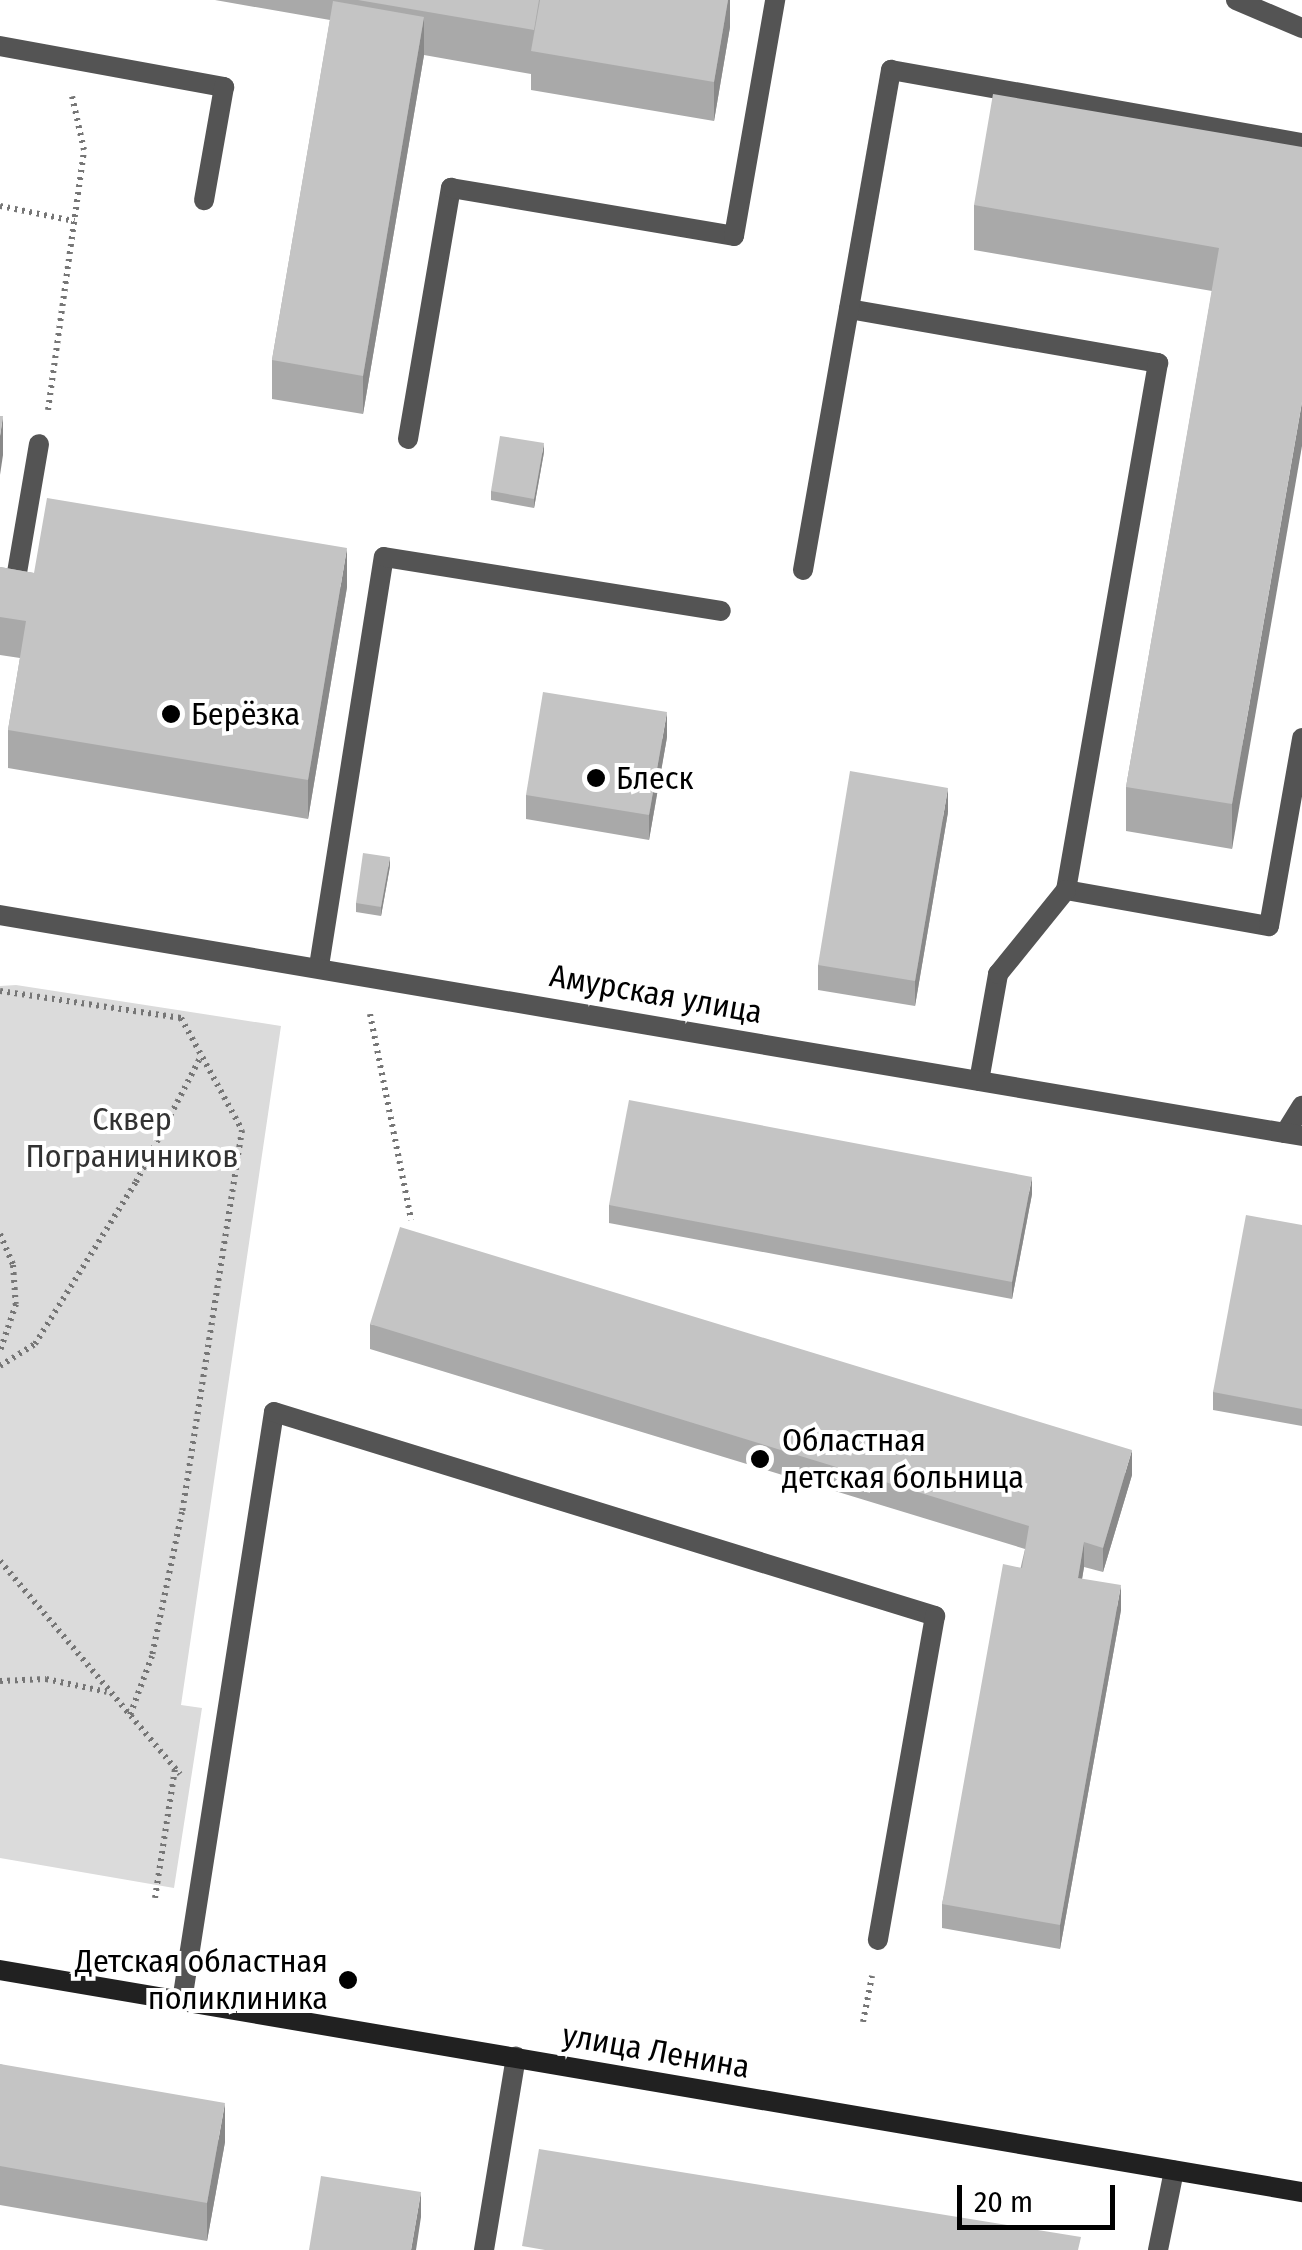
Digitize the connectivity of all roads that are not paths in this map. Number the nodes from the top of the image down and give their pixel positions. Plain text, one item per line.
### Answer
1 (775, 0) edge
2 (1236, 0) edge
3 (1302, 28) edge
4 (0, 46) edge
5 (1302, 143) edge
6 (204, 200) dead end
7 (849, 309) junction
8 (408, 439) dead end
9 (39, 444) dead end
10 (803, 570) dead end
11 (11, 608) edge
12 (721, 610) dead end
13 (1302, 738) edge
14 (1066, 890) junction
15 (0, 915) edge
16 (319, 966) junction
17 (979, 1080) junction
18 (1302, 1106) edge
19 (1293, 1135) edge
20 (878, 1940) road end
21 (0, 1970) edge
22 (182, 2001) junction
23 (516, 2058) junction
24 (1174, 2170) junction
25 (1302, 2192) edge
26 (484, 2250) edge
27 (1158, 2250) edge

1 - 8 street
2 - 3 street
4 - 6 street
5 - 7 street
7 - 10 street
7 - 14 street
9 - 11 street
12 - 16 street
13 - 14 street
14 - 17 street
15 - 16 street, Амурская улица
16 - 17 street, Амурская улица
17 - 19 street, Амурская улица
18 - 19 street
20 - 22 street
21 - 22 main road, улица Ленина
22 - 23 main road, улица Ленина
23 - 24 main road, улица Ленина
23 - 26 street
24 - 25 main road, улица Ленина
24 - 27 street

